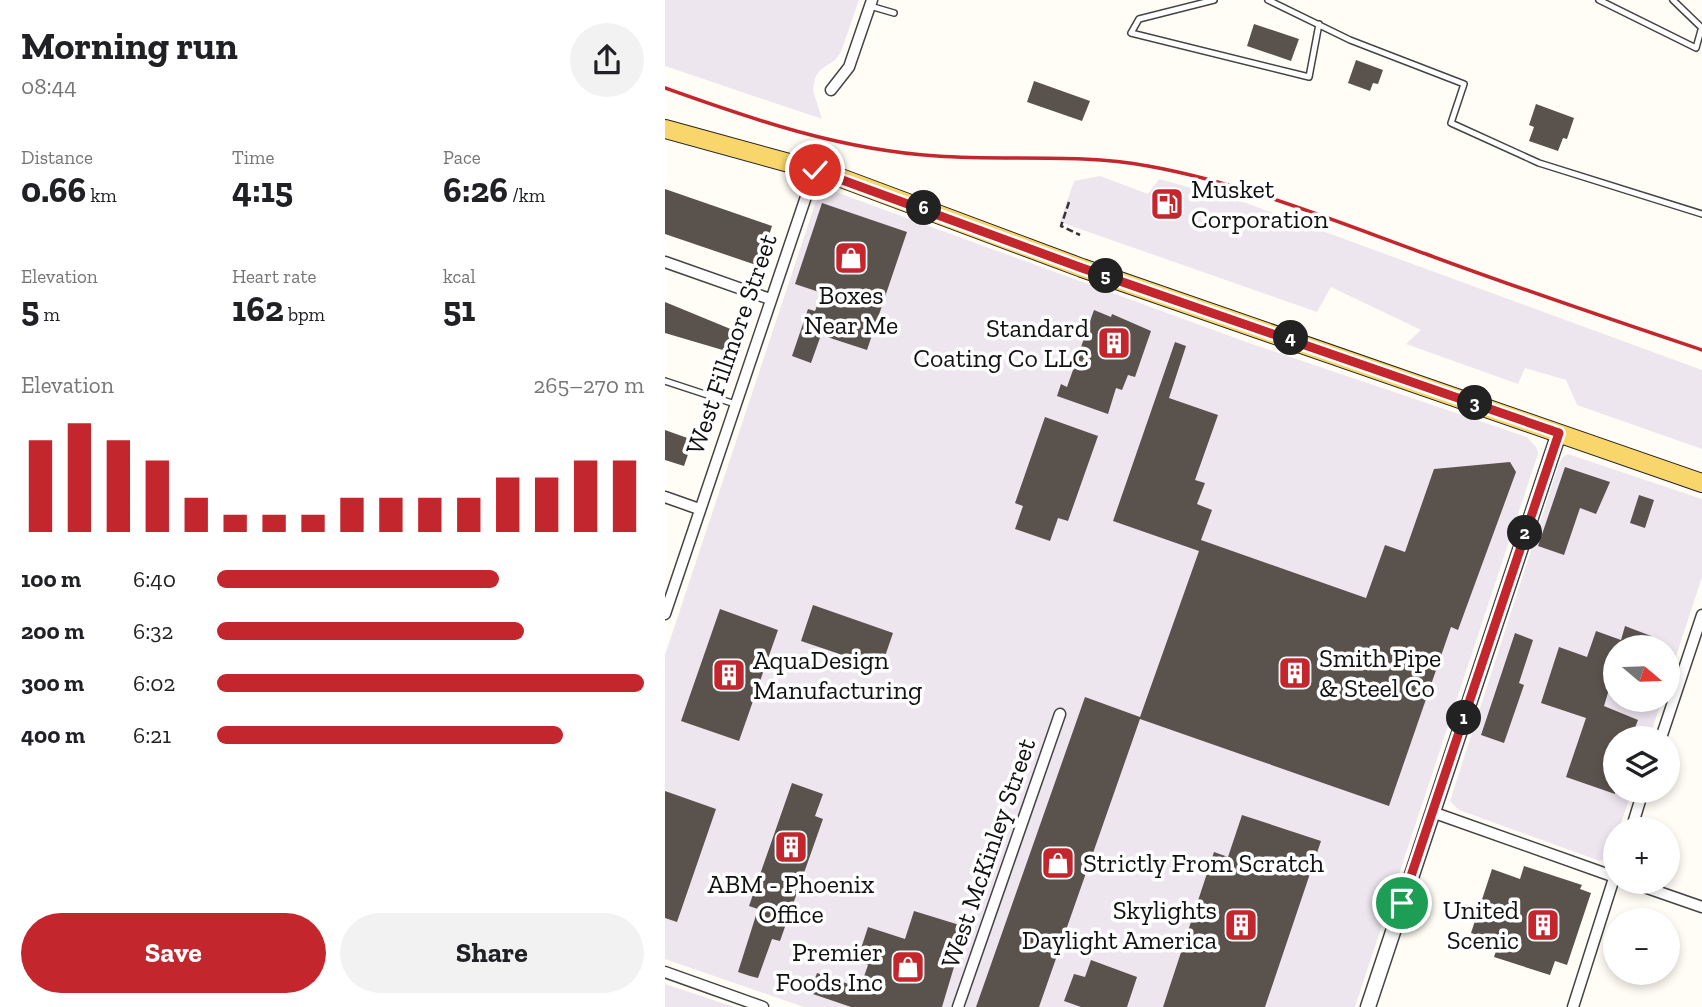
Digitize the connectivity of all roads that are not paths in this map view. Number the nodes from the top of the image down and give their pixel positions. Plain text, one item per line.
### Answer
1 (1214, 0) edge
2 (1268, 0) edge
3 (1599, 0) edge
4 (1673, 0) edge
5 (871, 3) edge
6 (894, 13) dead end
7 (1319, 24) junction
8 (1702, 28) edge
9 (1696, 48) junction
10 (1702, 55) edge
11 (831, 90) dead end
12 (665, 129) edge
13 (815, 170) junction
14 (1702, 214) edge
15 (665, 262) edge
16 (770, 299) junction
17 (665, 381) edge
18 (735, 404) junction
19 (1559, 433) junction
20 (1702, 483) edge
21 (665, 497) edge
22 (699, 509) junction
23 (665, 614) edge
24 (1702, 615) edge
25 (1061, 714) dead end
26 (1665, 726) edge
27 (1432, 812) junction
28 (1603, 872) edge
29 (1609, 894) edge
30 (1663, 894) edge
31 (1702, 908) edge
32 (665, 972) edge
33 (763, 1007) edge
34 (958, 1007) edge
35 (1367, 1007) edge
36 (1573, 1007) edge

1 - 7 lane
2 - 7 lane
3 - 9 lane
4 - 8 lane
5 - 6 lane
5 - 11 street
7 - 14 lane
8 - 9 lane
9 - 10 lane
12 - 13 main road
13 - 16 street, West Fillmore Street
13 - 19 main road
15 - 16 street
16 - 18 street, West Fillmore Street
17 - 18 lane
18 - 22 street, West Fillmore Street
19 - 20 main road
19 - 27 street
21 - 22 street
22 - 23 street, West Fillmore Street
24 - 26 street
25 - 34 street, West McKinley Street
27 - 28 street
27 - 35 street
29 - 36 street
30 - 31 street
32 - 33 street

